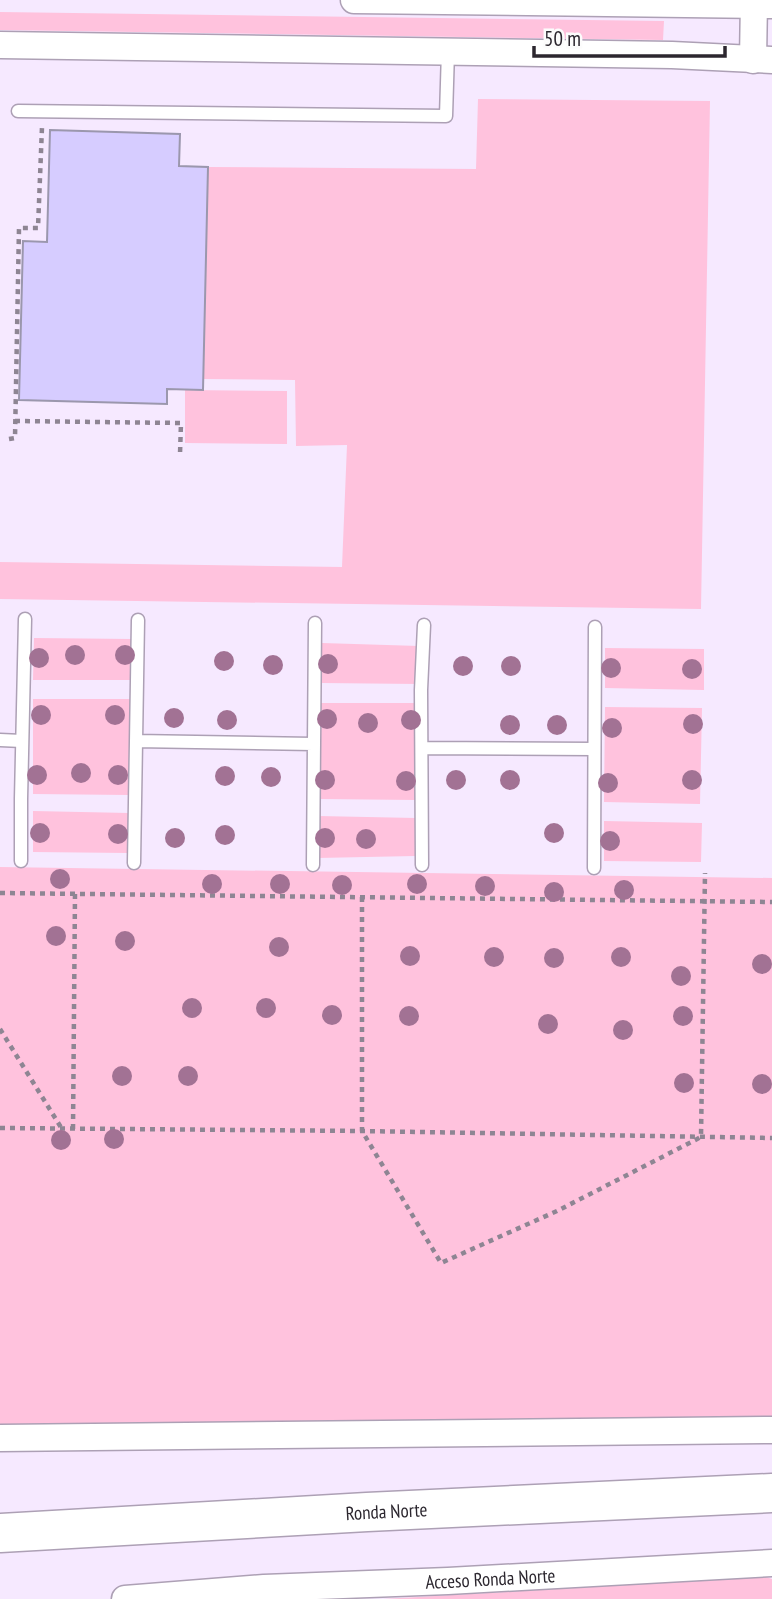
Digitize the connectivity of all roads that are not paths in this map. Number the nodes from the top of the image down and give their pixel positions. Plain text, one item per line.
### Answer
1 (354, 0) edge
2 (760, 3) edge
3 (0, 45) edge
4 (448, 51) junction
5 (762, 60) edge
6 (18, 111) dead end
7 (25, 619) dead end
8 (138, 620) dead end
9 (315, 623) dead end
10 (424, 625) dead end
11 (595, 627) dead end
12 (0, 740) edge
13 (22, 741) junction
14 (136, 741) junction
15 (313, 744) junction
16 (422, 748) junction
17 (594, 749) junction
18 (21, 861) dead end
19 (134, 863) dead end
20 (313, 865) dead end
21 (422, 866) dead end
22 (594, 868) dead end
23 (772, 1430) edge
24 (0, 1438) edge
25 (772, 1493) edge
26 (0, 1533) edge
27 (772, 1563) edge
28 (125, 1599) edge

1 - 2 street
2 - 5 street
3 - 4 street
4 - 5 street
4 - 6 lane
7 - 13 lane
8 - 14 lane
9 - 15 lane
10 - 16 lane
11 - 17 lane
12 - 13 lane
13 - 18 lane
14 - 15 lane
14 - 19 lane
15 - 20 lane
16 - 17 lane
16 - 21 lane
17 - 22 lane
23 - 24 street
25 - 26 highway, Ronda Norte
27 - 28 street, Acceso Ronda Norte

